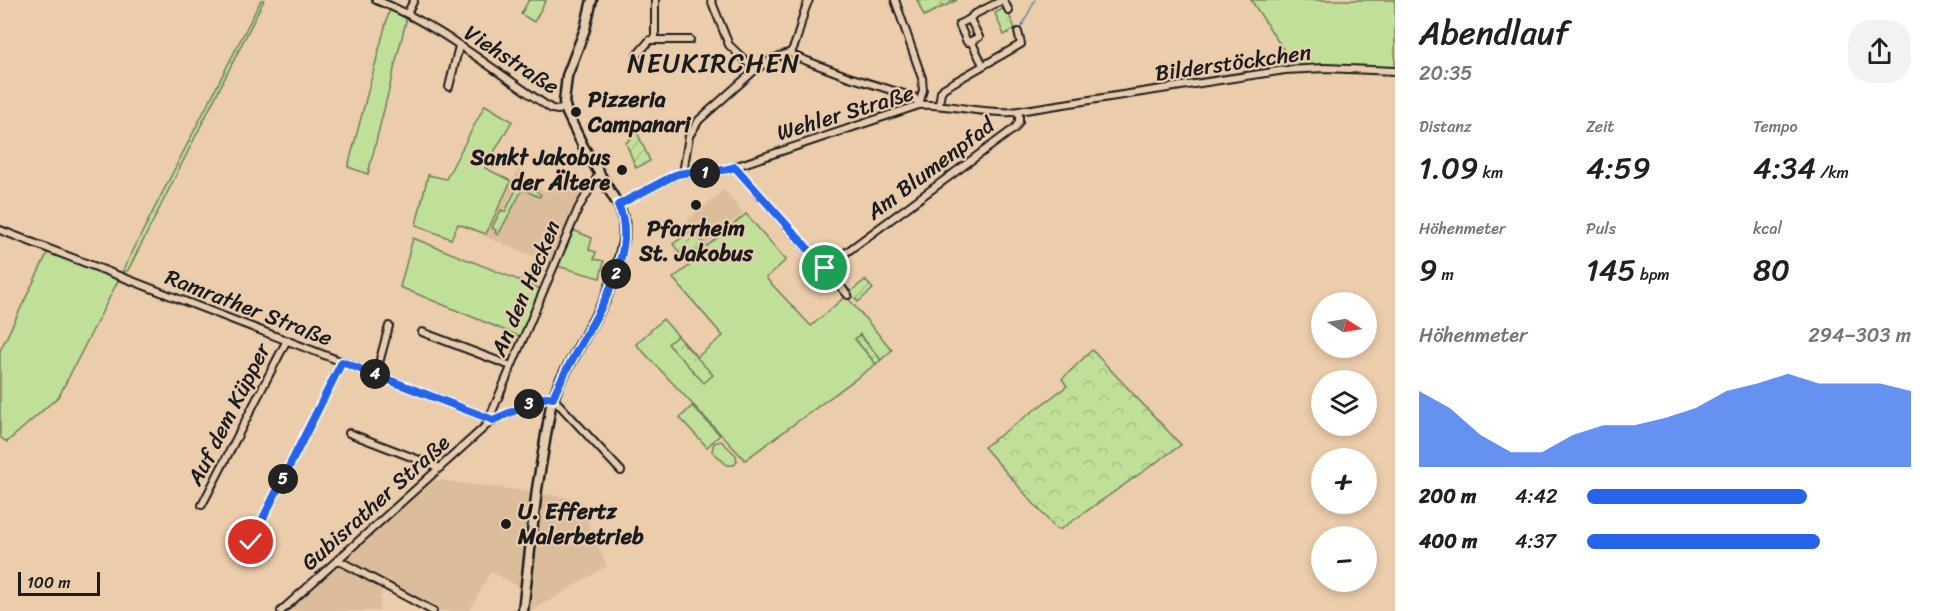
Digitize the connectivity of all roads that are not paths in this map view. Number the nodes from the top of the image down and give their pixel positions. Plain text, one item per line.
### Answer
1 (376, 0) edge
2 (414, 0) edge
3 (592, 0) edge
4 (655, 0) edge
5 (711, 0) edge
6 (809, 0) edge
7 (895, 0) edge
8 (1004, 0) edge
9 (1009, 11) dead end
10 (407, 14) junction
11 (970, 19) junction
12 (1018, 32) dead end
13 (655, 40) junction
14 (690, 40) dead end
15 (970, 41) junction
16 (459, 46) junction
17 (791, 52) junction
18 (637, 55) dead end
19 (983, 65) junction
20 (754, 70) junction
21 (1395, 71) edge
22 (449, 87) dead end
23 (1076, 103) joint
24 (919, 105) junction
25 (939, 105) junction
26 (565, 108) junction
27 (1019, 112) junction
28 (735, 167) junction
29 (683, 173) junction
30 (599, 174) junction
31 (618, 205) junction
32 (0, 230) edge
33 (825, 268) junction
34 (848, 295) dead end
35 (389, 326) dead end
36 (422, 332) dead end
37 (287, 340) junction
38 (342, 362) junction
39 (511, 366) junction
40 (376, 374) junction
41 (553, 398) junction
42 (493, 420) junction
43 (349, 433) dead end
44 (440, 468) junction
45 (621, 471) dead end
46 (202, 505) dead end
47 (251, 542) dead end
48 (338, 560) junction
49 (281, 611) edge
50 (433, 611) edge
51 (523, 611) edge

1 - 10 street, Viehstraße
2 - 10 street
3 - 26 street
4 - 13 street
5 - 20 street
6 - 17 street
7 - 24 street
8 - 9 street
8 - 11 street
10 - 16 street, Viehstraße
11 - 15 street
11 - 15 street
12 - 19 street
13 - 14 street
13 - 18 street
15 - 19 street
16 - 22 street
16 - 26 street, Viehstraße
17 - 20 street
17 - 24 street
19 - 25 street
20 - 29 street
21 - 23 street, Bilderstöckchen
23 - 27 street, Wehler Straße
24 - 25 street, Wehler Straße
24 - 28 street, Wehler Straße
25 - 27 street, Wehler Straße
26 - 30 street
27 - 33 street, Am Blumenpfad
28 - 29 street, Wehler Straße
28 - 33 street
29 - 31 street
30 - 31 street
30 - 39 street, An den Hecken
31 - 41 street
32 - 37 street, Ramrather Straße
33 - 34 street
35 - 40 street
36 - 39 street
37 - 38 street, Ramrather Straße
37 - 46 street, Auf dem Küpper
38 - 40 street, Ramrather Straße
38 - 47 street
39 - 42 street, An den Hecken
40 - 42 street, Ramrather Straße
41 - 42 street
41 - 45 street
41 - 51 street
42 - 44 street, Gubisrather Straße
43 - 44 street
44 - 48 street, Gubisrather Straße
48 - 49 street, Gubisrather Straße
48 - 50 street

